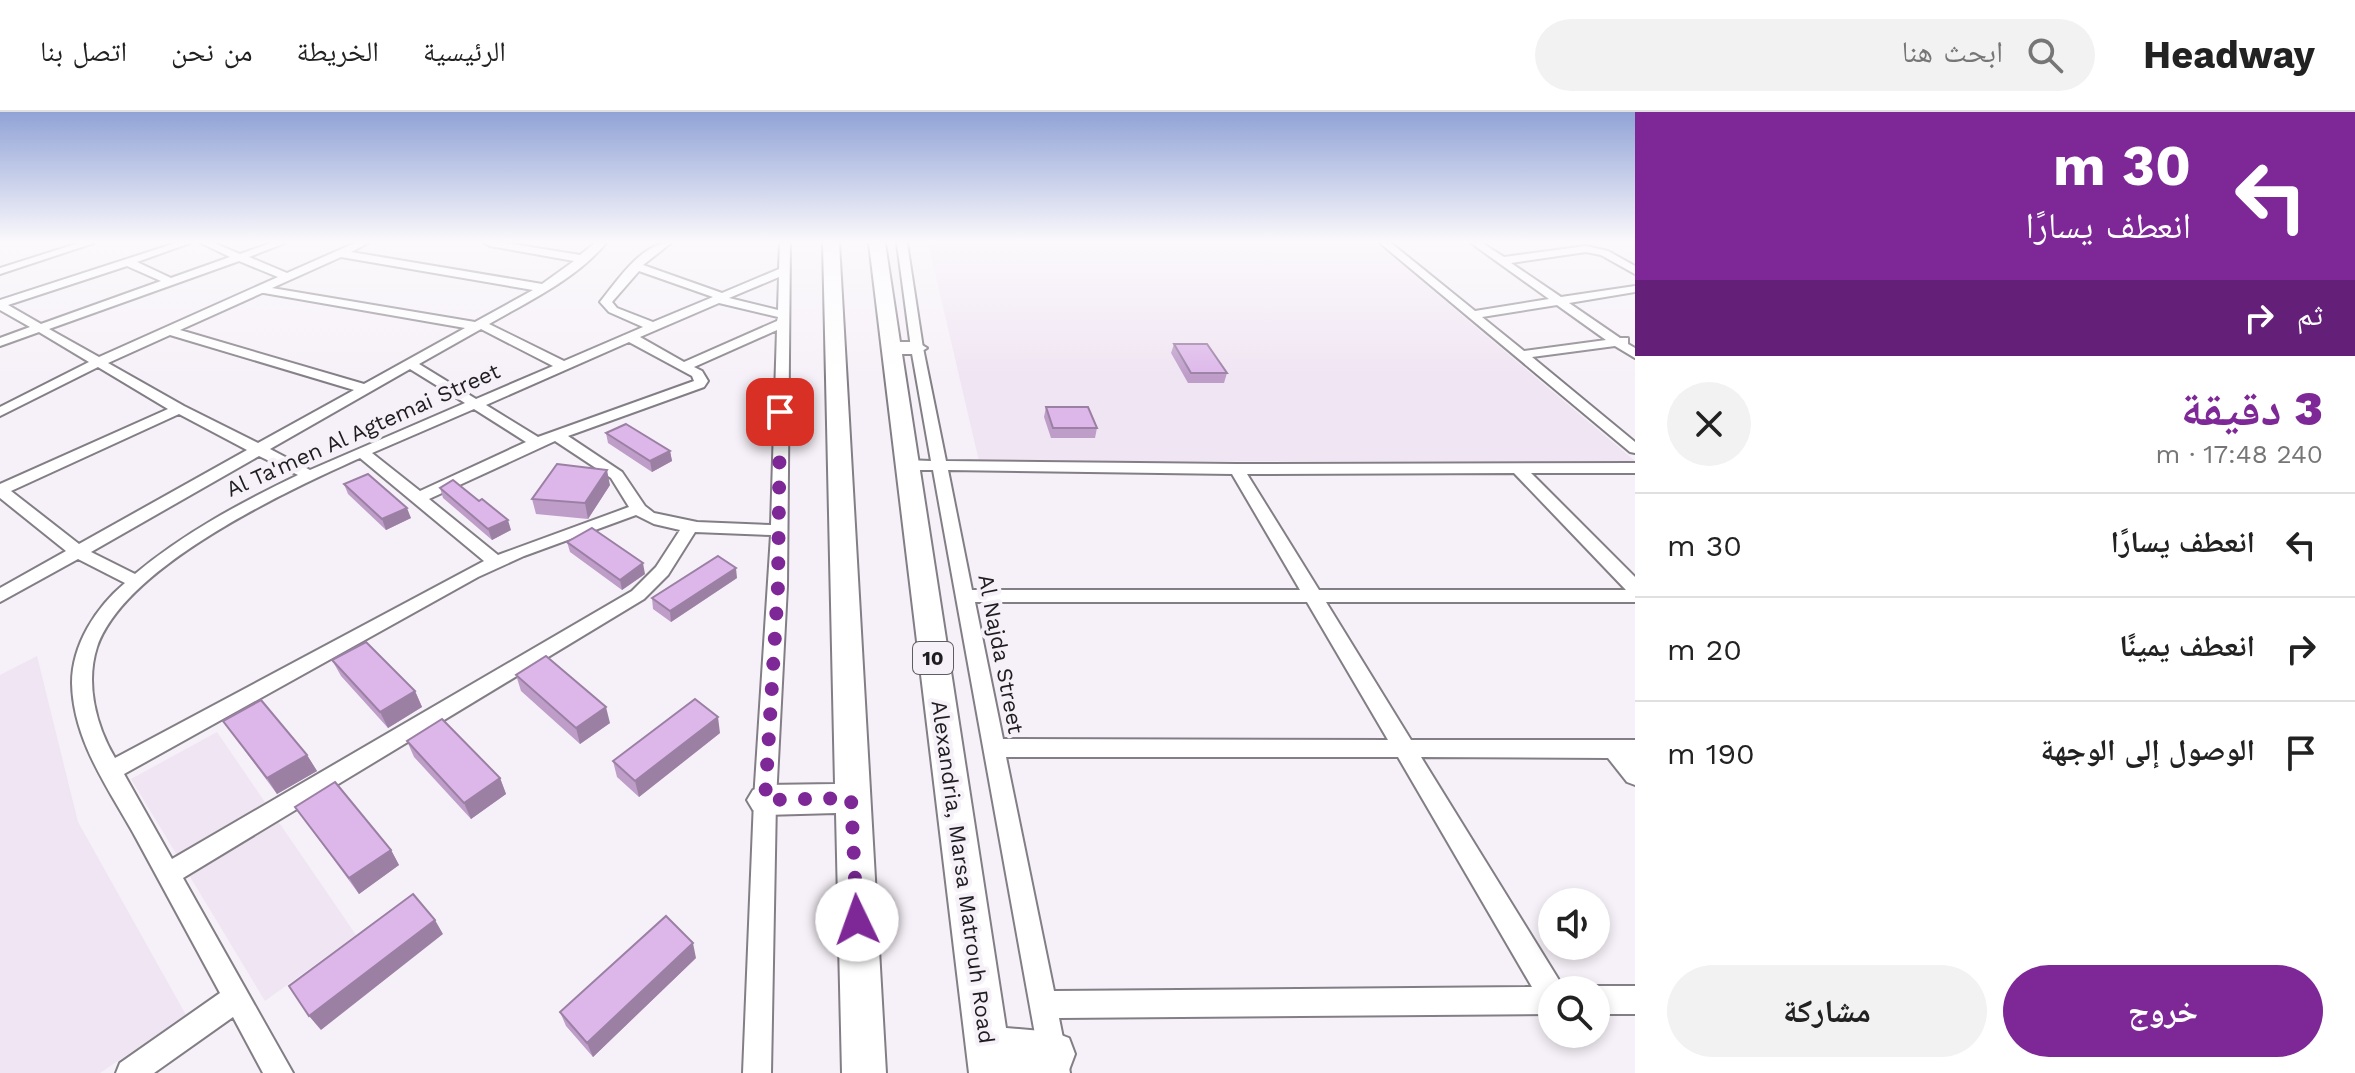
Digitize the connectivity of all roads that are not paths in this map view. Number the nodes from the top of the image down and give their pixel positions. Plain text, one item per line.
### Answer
1 (49, 288) edge
2 (155, 288) edge
3 (268, 288) edge
4 (544, 288) edge
5 (618, 288) edge
6 (694, 288) edge
7 (745, 288) edge
8 (782, 288) edge
9 (833, 288) edge
10 (889, 288) edge
11 (903, 288) edge
12 (1439, 288) edge
13 (1540, 288) edge
14 (1635, 289) edge
15 (264, 290) junction
16 (721, 298) junction
17 (1559, 301) junction
18 (0, 304) edge
19 (1472, 315) junction
20 (782, 320) junction
21 (479, 325) junction
22 (654, 327) junction
23 (42, 328) junction
24 (170, 331) junction
25 (630, 337) junction
26 (1635, 340) edge
27 (0, 342) edge
28 (1618, 342) junction
29 (904, 348) junction
30 (1635, 354) edge
31 (1521, 355) junction
32 (99, 362) junction
33 (410, 364) junction
34 (564, 366) junction
35 (683, 367) junction
36 (366, 389) junction
37 (475, 404) junction
38 (179, 409) junction
39 (0, 412) edge
40 (556, 435) junction
41 (537, 442) junction
42 (1635, 449) edge
43 (258, 450) junction
44 (363, 453) junction
45 (906, 465) junction
46 (940, 465) junction
47 (1518, 468) junction
48 (1635, 468) edge
49 (1237, 469) junction
50 (311, 476) junction
51 (418, 498) junction
52 (638, 509) junction
53 (691, 525) junction
54 (779, 530) junction
55 (78, 552) junction
56 (496, 562) junction
57 (137, 582) junction
58 (1635, 588) edge
59 (1312, 595) junction
60 (0, 596) edge
61 (966, 596) junction
62 (1635, 596) edge
63 (995, 748) junction
64 (1403, 748) junction
65 (1624, 749) edge
66 (109, 772) junction
67 (1635, 776) edge
68 (851, 798) junction
69 (765, 800) junction
70 (167, 875) junction
71 (1539, 976) edge
72 (1538, 997) edge
73 (237, 998) junction
74 (1610, 1000) edge
75 (1635, 1000) edge
76 (1043, 1005) junction
77 (989, 1061) edge
78 (1054, 1063) edge
79 (130, 1073) edge
80 (279, 1073) edge
81 (757, 1073) edge
82 (864, 1073) edge

1 - 18 street
2 - 23 street
3 - 15 street
4 - 21 street
5 - 22 street
6 - 16 street
7 - 16 street, Al Ta'men Al Agtemai Street
8 - 20 street
9 - 68 main road
10 - 29 main road, Alexandria, Marsa Matrouh Road / 10
11 - 29 street, Al Najda Street
12 - 19 street
13 - 17 street
14 - 17 street
15 - 21 street
15 - 24 street
16 - 20 street
16 - 22 street, Al Ta'men Al Agtemai Street
17 - 19 street
17 - 28 street
18 - 23 street
19 - 31 street
20 - 35 street
20 - 54 street
21 - 33 street
21 - 34 street
22 - 25 street, Al Ta'men Al Agtemai Street
23 - 27 street
23 - 32 street
24 - 32 street
24 - 36 street
25 - 34 street, Al Ta'men Al Agtemai Street
25 - 35 street
26 - 28 street
28 - 30 street
28 - 31 street
29 - 45 main road, Alexandria, Marsa Matrouh Road / 10
29 - 46 street, Al Najda Street
31 - 42 street
32 - 38 street
32 - 39 street
33 - 36 street
33 - 37 street
34 - 37 street, Al Ta'men Al Agtemai Street
35 - 40 street
36 - 43 street
37 - 41 street
37 - 44 street, Al Ta'men Al Agtemai Street
38 - 43 street
38 - 55 street
40 - 41 street
40 - 52 street
41 - 51 street
43 - 50 street
43 - 55 street
44 - 50 street, Al Ta'men Al Agtemai Street
44 - 51 street
45 - 46 street
45 - 77 main road, Alexandria, Marsa Matrouh Road / 10
46 - 49 street
46 - 61 street, Al Najda Street
47 - 48 street
47 - 49 street
47 - 58 street
49 - 59 street
50 - 57 street, Al Ta'men Al Agtemai Street
51 - 56 street
52 - 53 street
52 - 56 street
53 - 54 street
53 - 70 street
54 - 69 street
55 - 57 street
55 - 60 street
56 - 66 street
57 - 66 street, Al Ta'men Al Agtemai Street
59 - 61 street
59 - 62 street
59 - 64 street
61 - 63 street, Al Najda Street
63 - 64 street
63 - 76 street, Al Najda Street
64 - 65 street
64 - 71 street
65 - 67 street
66 - 70 street, Al Ta'men Al Agtemai Street
68 - 69 main road
68 - 82 main road
69 - 81 street
70 - 73 street, Al Ta'men Al Agtemai Street
72 - 76 street
73 - 79 street
73 - 80 street, Al Ta'men Al Agtemai Street
74 - 75 street
76 - 78 street, Al Najda Street
77 - 78 main road

